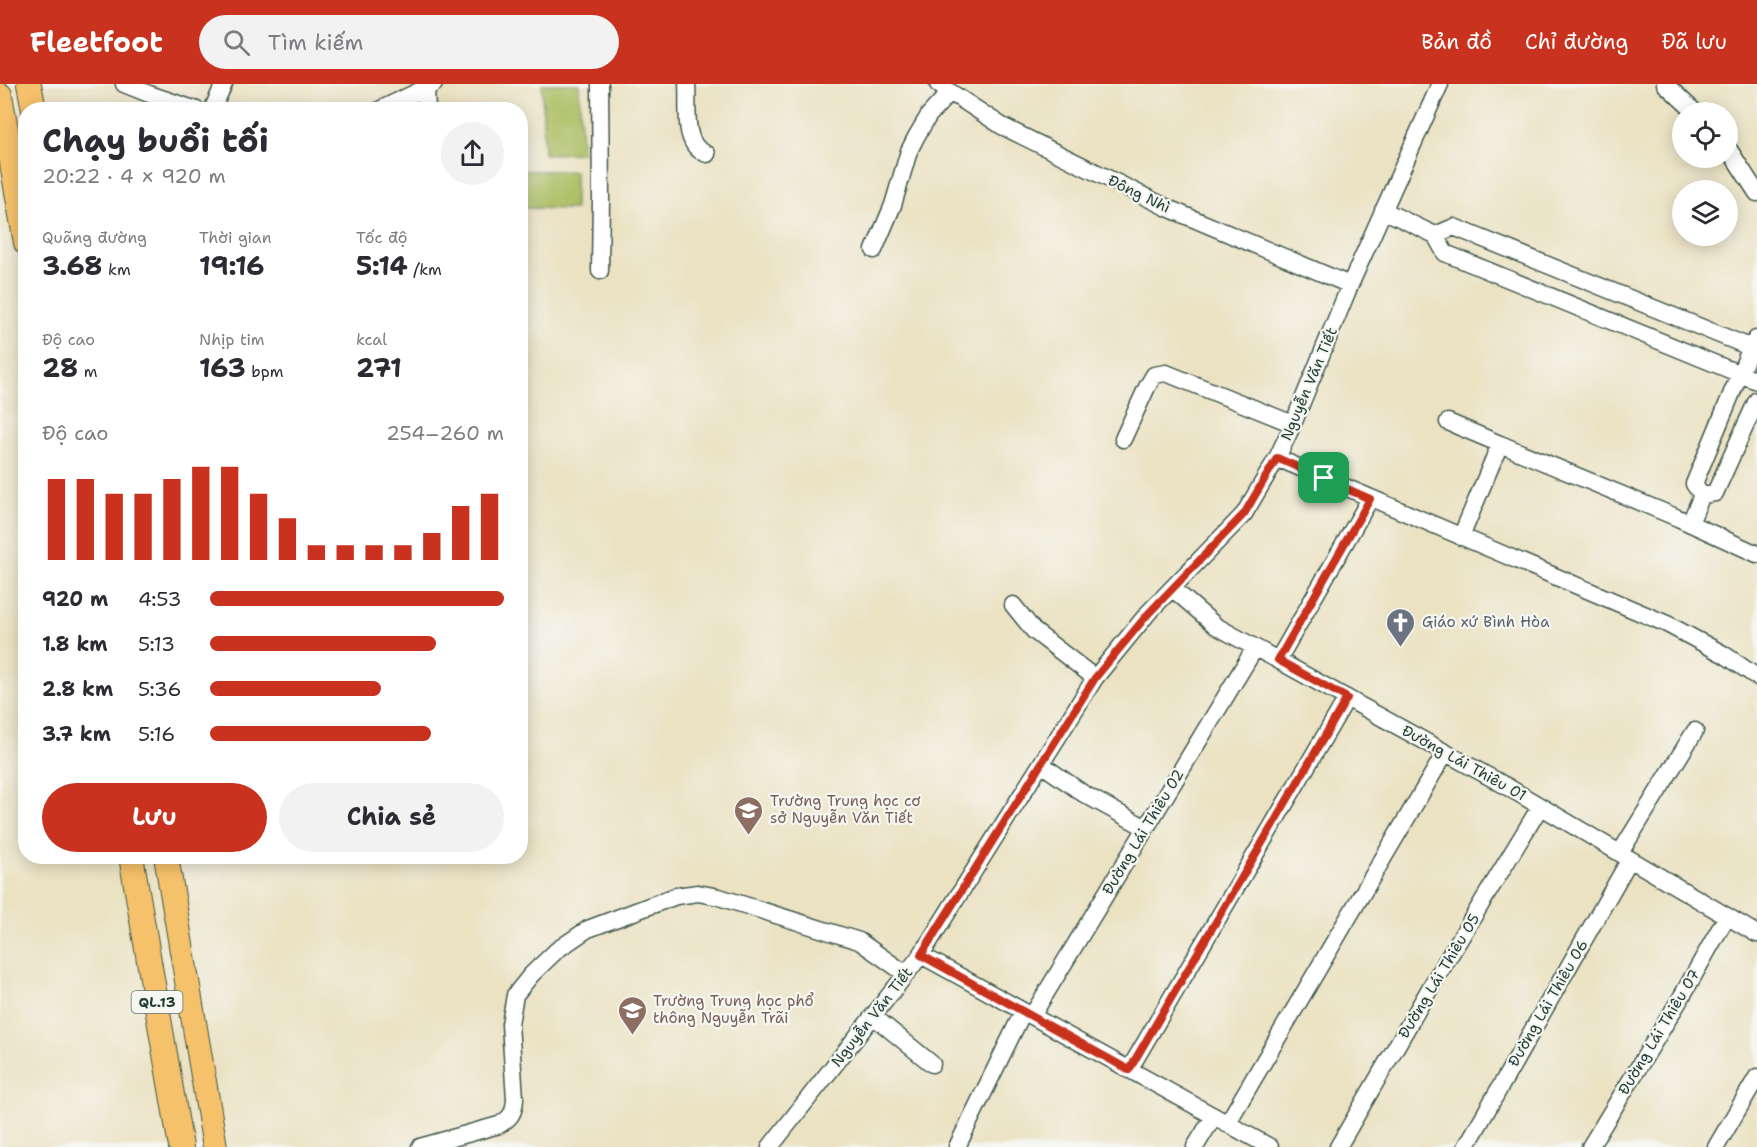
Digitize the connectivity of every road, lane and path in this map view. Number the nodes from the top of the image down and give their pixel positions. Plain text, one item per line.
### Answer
1 (29, 84) edge
2 (124, 84) edge
3 (224, 84) edge
4 (600, 84) edge
5 (687, 84) edge
6 (1440, 84) edge
7 (1665, 84) edge
8 (430, 86) edge
9 (944, 88) edge
10 (0, 95) edge
11 (32, 102) edge
12 (175, 102) edge
13 (216, 102) edge
14 (396, 102) edge
15 (428, 102) edge
16 (1684, 102) edge
17 (707, 154) dead end
18 (1738, 164) edge
19 (1757, 194) edge
20 (18, 197) edge
21 (1383, 210) junction
22 (1435, 235) junction
23 (874, 250) dead end
24 (1549, 266) junction
25 (600, 271) dead end
26 (1350, 285) junction
27 (1538, 292) junction
28 (1656, 309) junction
29 (1645, 336) junction
30 (1755, 345) edge
31 (1740, 374) junction
32 (1757, 381) edge
33 (1757, 400) edge
34 (1448, 422) dead end
35 (1293, 424) junction
36 (1123, 439) dead end
37 (1500, 444) junction
38 (1277, 458) junction
39 (1702, 495) junction
40 (1370, 499) junction
41 (1690, 524) junction
42 (1461, 537) junction
43 (1757, 554) edge
44 (1173, 589) junction
45 (1012, 605) dead end
46 (1255, 648) junction
47 (1278, 660) junction
48 (1757, 677) edge
49 (1095, 678) junction
50 (1347, 698) junction
51 (1695, 731) dead end
52 (1445, 753) junction
53 (1041, 765) junction
54 (1540, 807) junction
55 (1146, 828) junction
56 (1625, 856) junction
57 (132, 864) edge
58 (167, 864) edge
59 (1727, 916) junction
60 (1757, 934) edge
61 (921, 955) junction
62 (906, 974) junction
63 (1028, 1014) junction
64 (873, 1016) junction
65 (932, 1064) dead end
66 (1129, 1070) junction
67 (1757, 1077) edge
68 (1221, 1120) junction
69 (181, 1147) edge
70 (215, 1147) edge
71 (420, 1147) edge
72 (770, 1147) edge
73 (957, 1147) edge
74 (1195, 1147) edge
75 (1270, 1147) edge
76 (1338, 1147) edge
77 (1466, 1147) edge
78 (1590, 1147) edge
79 (1716, 1147) edge

1 - 11 highway
2 - 12 street
3 - 13 street
4 - 25 street
5 - 17 street
6 - 21 street, Nguyễn Văn Tiết
7 - 16 street
8 - 14 street
8 - 15 street
9 - 23 street
9 - 26 street, Đông Nhì
10 - 20 highway
18 - 19 street
21 - 22 street
21 - 26 street, Nguyễn Văn Tiết
22 - 24 street
22 - 27 street
24 - 27 street
24 - 28 street
26 - 35 street, Nguyễn Văn Tiết
27 - 29 street
28 - 29 street
28 - 30 street
29 - 31 street
30 - 31 street
31 - 32 street
31 - 39 street
33 - 39 street
34 - 37 street
35 - 36 street
35 - 38 street, Nguyễn Văn Tiết
37 - 41 street
37 - 42 street
38 - 40 street
38 - 44 street, Nguyễn Văn Tiết
39 - 41 street
40 - 42 street
40 - 47 street
41 - 43 street
42 - 48 street
44 - 46 street, Đường Lái Thiêu 01
44 - 49 street, Nguyễn Văn Tiết
45 - 49 street
46 - 47 street, Đường Lái Thiêu 01
46 - 55 street, Đường Lái Thiêu 02
47 - 50 street, Đường Lái Thiêu 01
49 - 53 street, Nguyễn Văn Tiết
50 - 52 street, Đường Lái Thiêu 01
50 - 66 street
51 - 56 street, Đường Lái Thiêu 06
52 - 54 street, Đường Lái Thiêu 01
52 - 68 street
53 - 55 street
53 - 61 street, Nguyễn Văn Tiết
54 - 56 street, Đường Lái Thiêu 01
54 - 76 street, Đường Lái Thiêu 05
55 - 63 street, Đường Lái Thiêu 02
56 - 59 street, Đường Lái Thiêu 01
56 - 77 street, Đường Lái Thiêu 06
57 - 69 highway, QL.13
58 - 70 highway, QL.13
59 - 60 street, Đường Lái Thiêu 01
59 - 78 street, Đường Lái Thiêu 07
61 - 62 street, Nguyễn Văn Tiết
61 - 63 street
62 - 64 street, Nguyễn Văn Tiết
62 - 71 street
63 - 66 street
63 - 73 street, Đường Lái Thiêu 02
64 - 65 street
64 - 72 street, Nguyễn Văn Tiết
66 - 68 street
67 - 79 street
68 - 74 street
68 - 75 street

